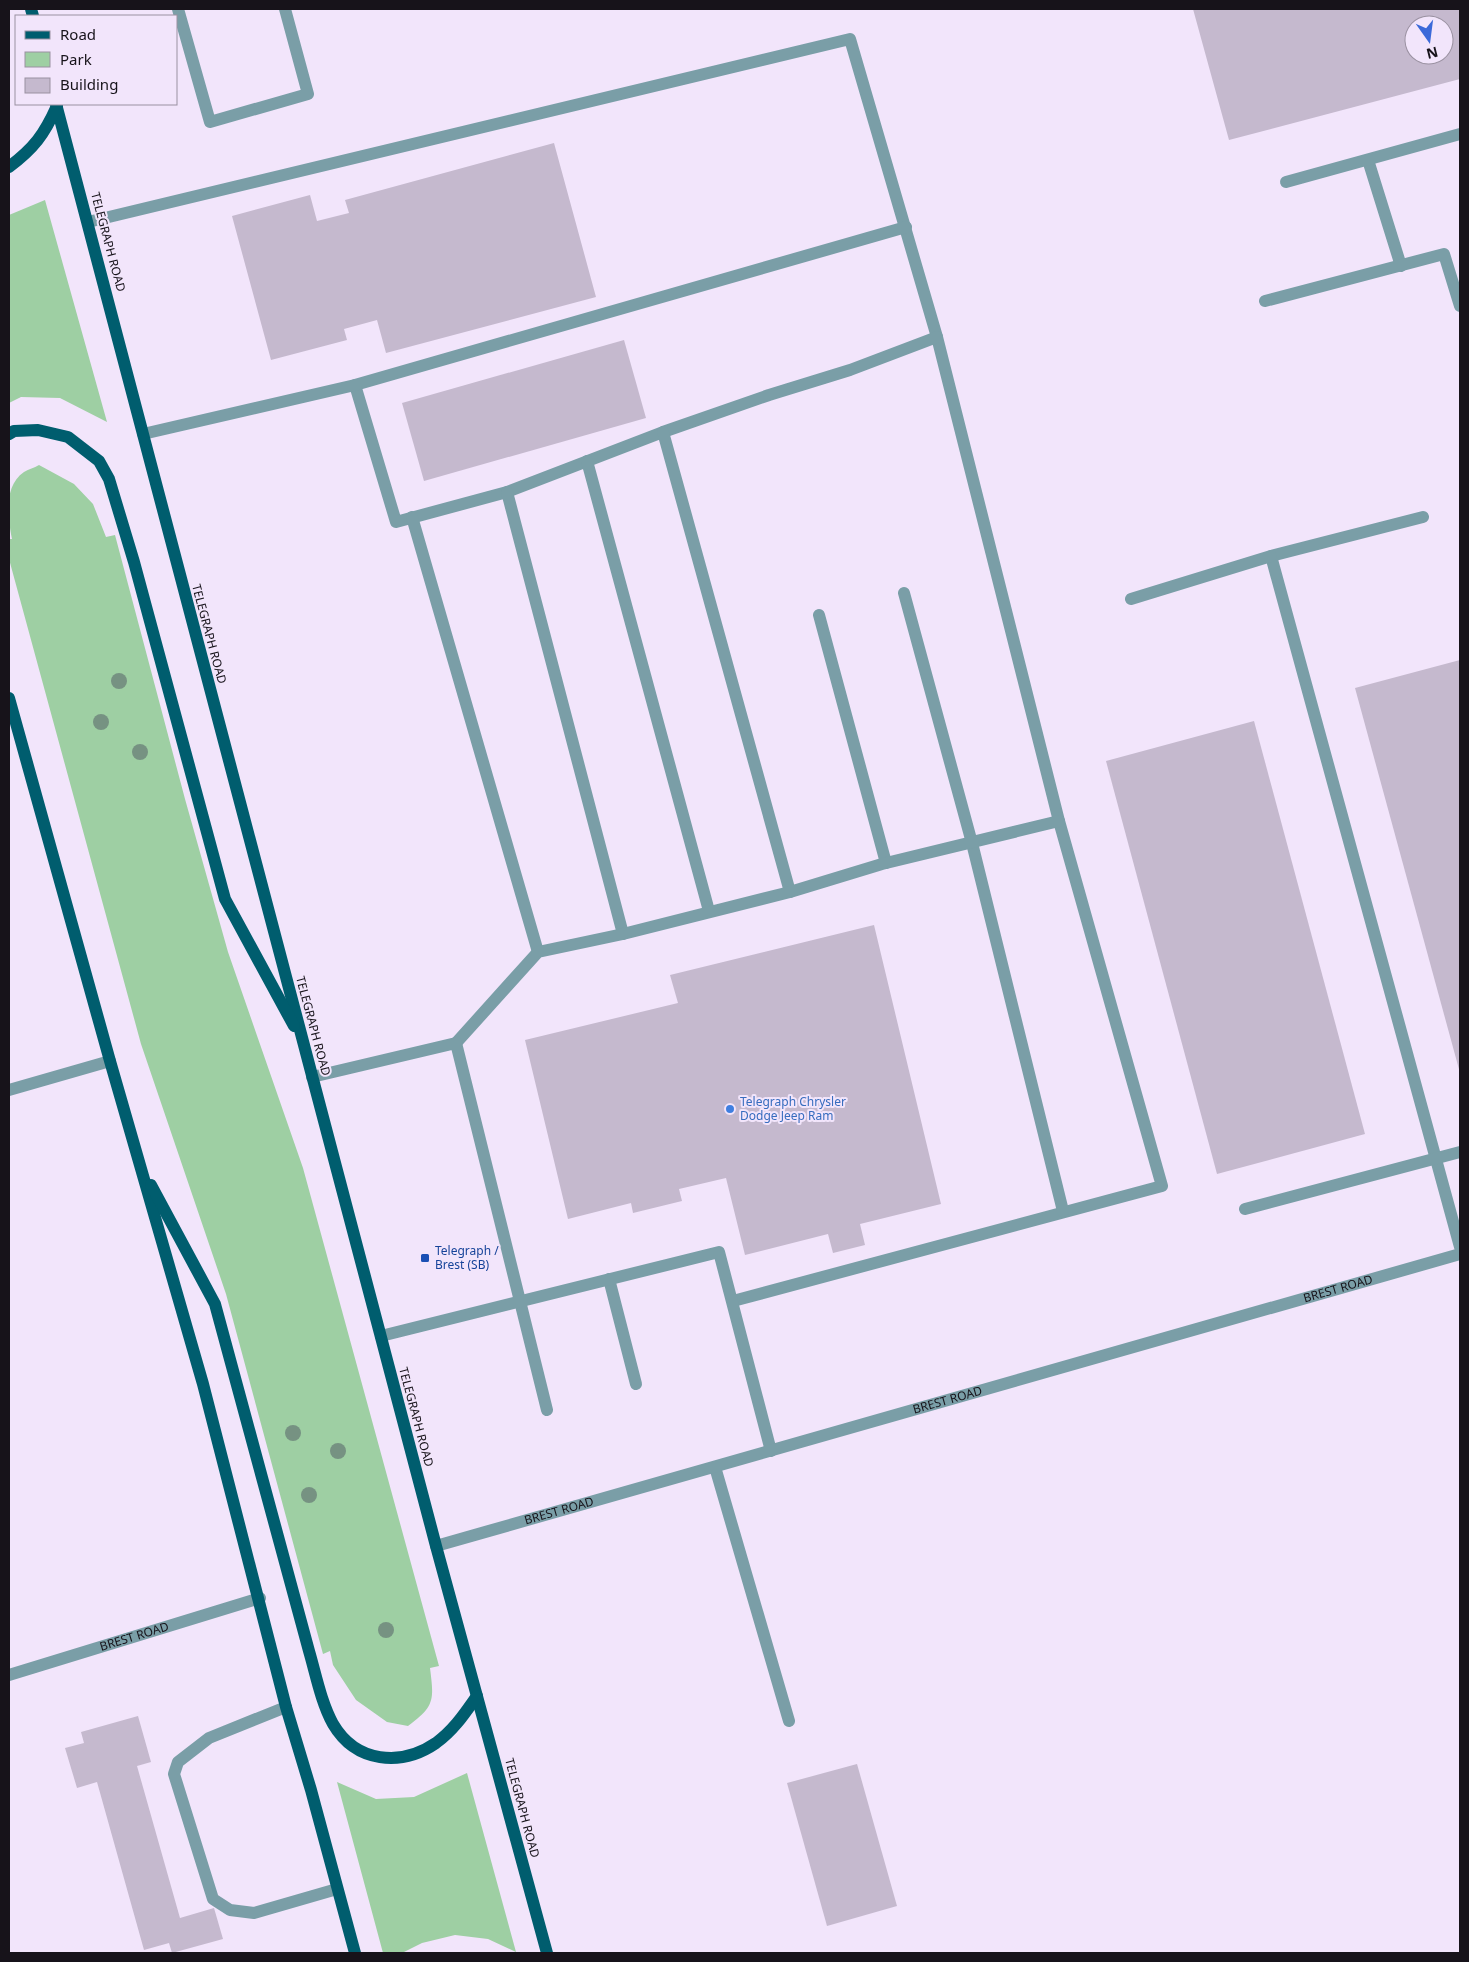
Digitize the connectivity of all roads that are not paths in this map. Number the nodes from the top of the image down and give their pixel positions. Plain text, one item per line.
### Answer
1 (178, 9) edge
2 (285, 9) edge
3 (57, 105) edge
4 (1460, 134) edge
5 (1368, 160) junction
6 (9, 167) edge
7 (1286, 182) dead end
8 (88, 222) junction
9 (906, 227) junction
10 (1401, 266) junction
11 (1265, 301) dead end
12 (1460, 306) edge
13 (937, 337) junction
14 (355, 385) junction
15 (663, 432) junction
16 (9, 434) edge
17 (143, 434) junction
18 (587, 461) junction
19 (506, 492) junction
20 (412, 517) junction
21 (1423, 517) dead end
22 (1271, 556) junction
23 (904, 593) dead end
24 (1131, 599) dead end
25 (820, 615) dead end
26 (9, 698) edge
27 (1059, 821) junction
28 (972, 843) junction
29 (886, 863) junction
30 (790, 892) junction
31 (709, 911) junction
32 (623, 934) junction
33 (538, 952) junction
34 (456, 1043) junction
35 (303, 1044) junction
36 (110, 1062) junction
37 (312, 1077) junction
38 (9, 1090) edge
39 (1460, 1152) edge
40 (1436, 1158) junction
41 (139, 1162) junction
42 (1245, 1209) dead end
43 (1063, 1211) junction
44 (1460, 1247) edge
45 (1460, 1254) edge
46 (609, 1279) junction
47 (733, 1301) junction
48 (519, 1302) junction
49 (381, 1336) junction
50 (636, 1384) dead end
51 (547, 1410) dead end
52 (771, 1451) junction
53 (715, 1466) junction
54 (436, 1546) junction
55 (260, 1598) junction
56 (9, 1675) edge
57 (477, 1696) junction
58 (286, 1706) junction
59 (789, 1721) dead end
60 (337, 1889) junction
61 (354, 1953) edge
62 (547, 1953) edge

1 - 2 street
3 - 6 main road
3 - 8 main road, TELEGRAPH ROAD
4 - 5 street
5 - 7 street
5 - 10 street
8 - 9 street
8 - 17 main road, TELEGRAPH ROAD
9 - 13 street
9 - 14 street
10 - 11 street
10 - 12 street
13 - 15 street
13 - 27 street
14 - 17 street
14 - 20 street
15 - 18 street
15 - 30 street
16 - 35 main road
17 - 35 main road, TELEGRAPH ROAD
18 - 19 street
18 - 31 street
19 - 20 street
19 - 32 street
20 - 33 street
21 - 22 street
22 - 24 street
22 - 40 street
23 - 28 street
25 - 29 street
26 - 36 main road
27 - 28 street
27 - 43 street
28 - 29 street
28 - 43 street
29 - 30 street
30 - 31 street
31 - 32 street
32 - 33 street
33 - 34 street
34 - 37 street
34 - 48 street
35 - 37 main road, TELEGRAPH ROAD
36 - 38 street
36 - 41 main road
37 - 49 main road, TELEGRAPH ROAD
39 - 40 street
40 - 42 street
40 - 44 street
41 - 55 main road
41 - 57 main road
43 - 47 street
45 - 52 street, BREST ROAD
46 - 47 street
46 - 48 street
46 - 50 street
47 - 52 street
48 - 49 street
48 - 51 street
49 - 54 main road, TELEGRAPH ROAD
52 - 53 street, BREST ROAD
53 - 54 street, BREST ROAD
53 - 59 street
54 - 57 main road, TELEGRAPH ROAD
55 - 56 street, BREST ROAD
55 - 58 main road
57 - 62 main road, TELEGRAPH ROAD
58 - 60 main road
58 - 60 street
60 - 61 main road

